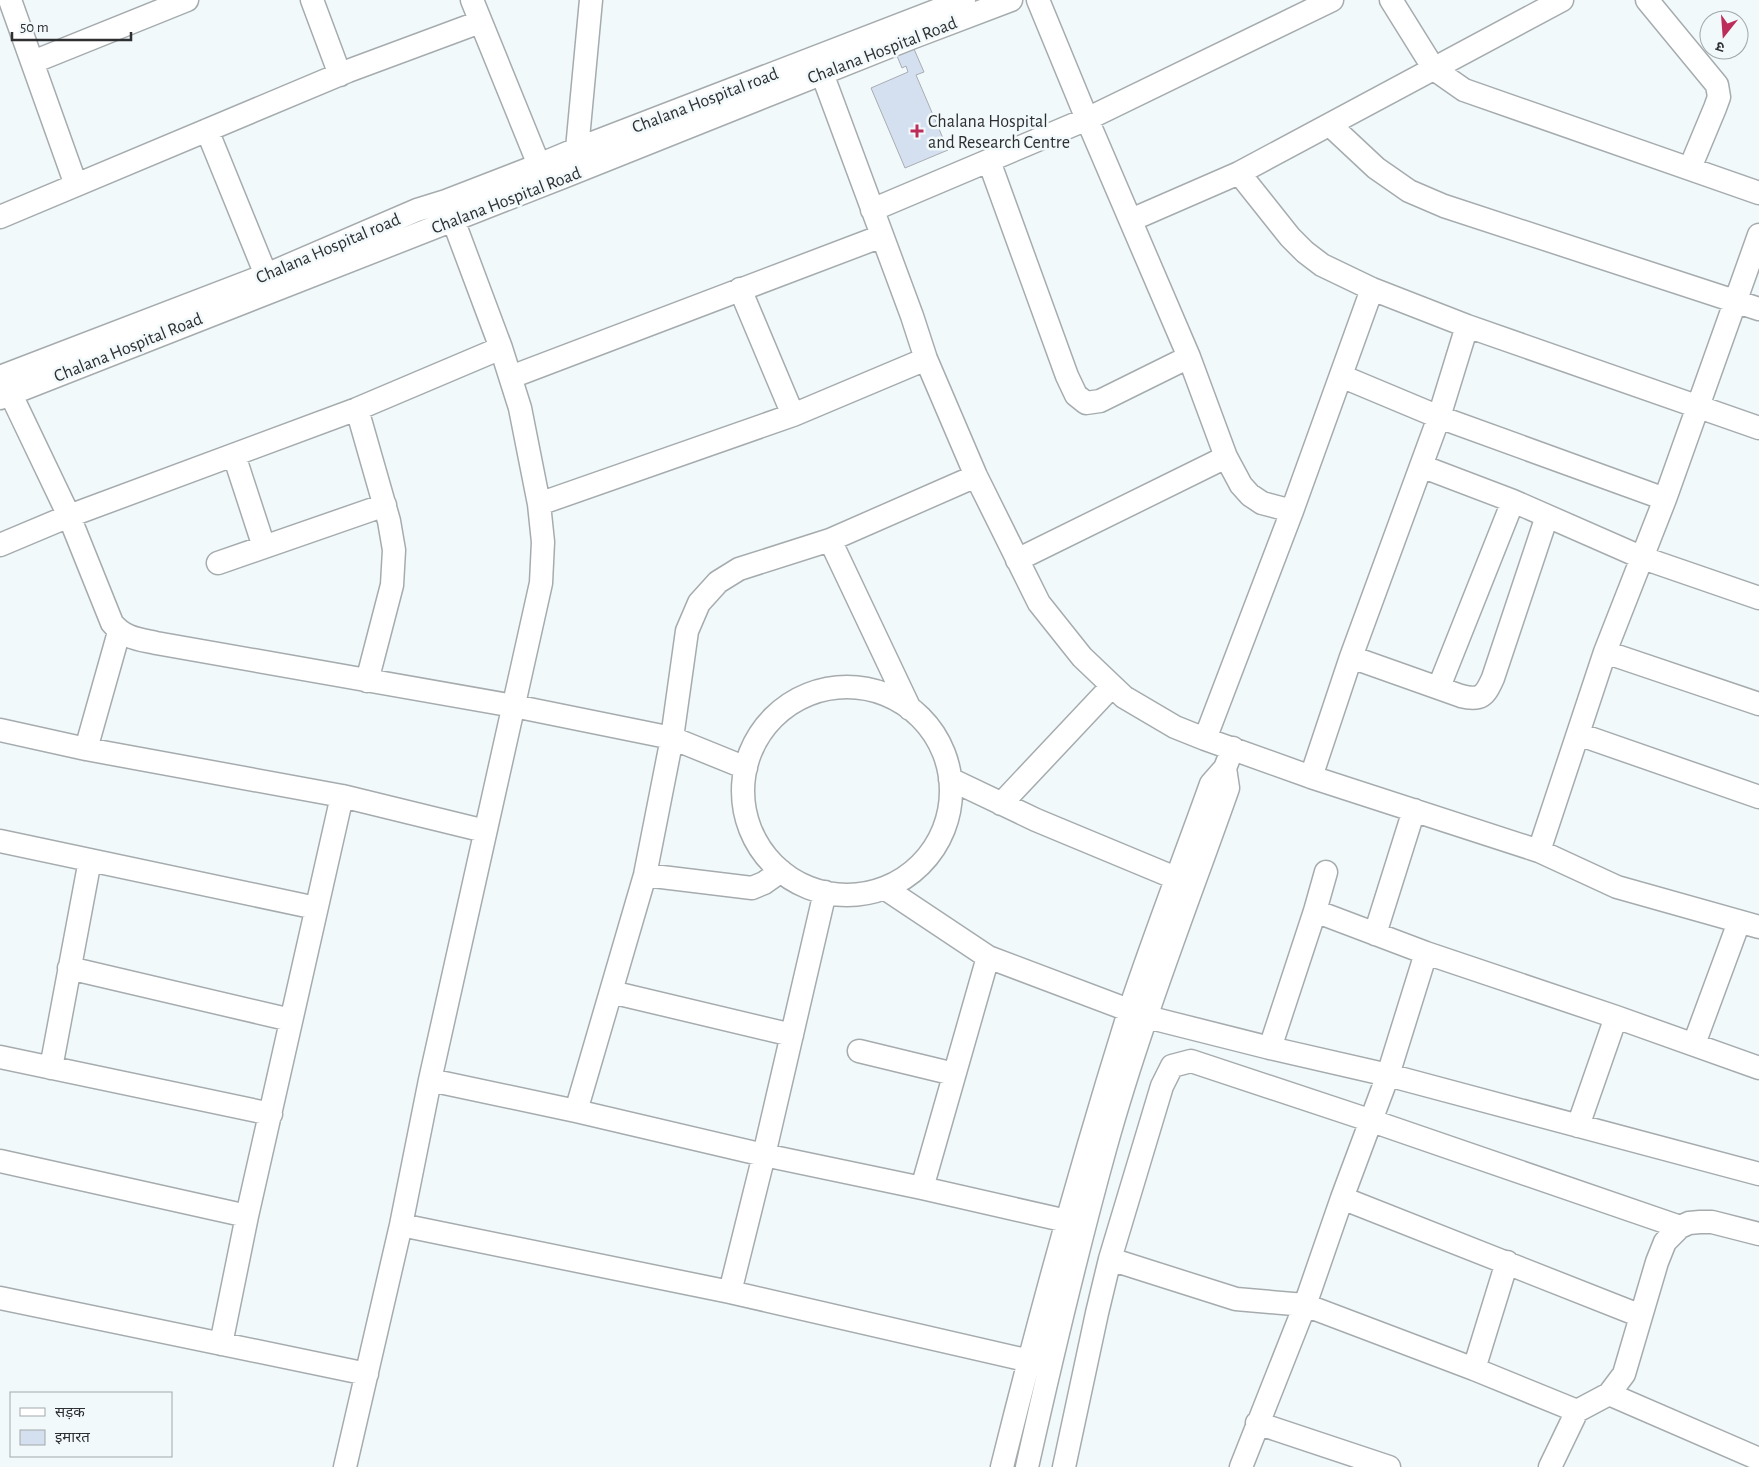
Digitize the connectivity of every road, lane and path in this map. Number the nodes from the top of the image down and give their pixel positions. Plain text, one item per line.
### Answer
1 (10, 0) edge
2 (187, 0) edge
3 (312, 0) edge
4 (472, 0) edge
5 (591, 0) edge
6 (964, 0) edge
7 (1011, 0) edge
8 (1038, 0) edge
9 (1332, 0) edge
10 (1391, 0) edge
11 (1562, 0) edge
12 (1647, 0) edge
13 (159, 5) edge
14 (480, 22) junction
15 (33, 62) junction
16 (819, 65) junction
17 (1434, 69) junction
18 (340, 75) junction
19 (1087, 118) junction
20 (1330, 125) junction
21 (207, 130) junction
22 (577, 149) junction
23 (989, 161) junction
24 (539, 165) junction
25 (1690, 168) junction
26 (1239, 173) junction
27 (76, 185) junction
28 (1759, 193) edge
29 (450, 210) junction
30 (872, 210) junction
31 (0, 217) edge
32 (1131, 220) junction
33 (1759, 235) edge
34 (882, 236) junction
35 (266, 275) junction
36 (740, 289) junction
37 (1372, 289) junction
38 (1735, 301) junction
39 (1759, 309) edge
40 (1467, 326) junction
41 (501, 348) junction
42 (1189, 358) junction
43 (926, 359) junction
44 (1341, 376) junction
45 (511, 377) junction
46 (2, 384) edge
47 (1698, 407) junction
48 (357, 409) junction
49 (793, 415) junction
50 (1440, 417) junction
51 (1759, 428) edge
52 (234, 455) junction
53 (1226, 457) junction
54 (1421, 466) junction
55 (976, 476) junction
56 (1665, 499) junction
57 (1513, 501) junction
58 (539, 504) junction
59 (385, 505) junction
60 (1292, 511) junction
61 (69, 516) junction
62 (1547, 516) junction
63 (830, 540) junction
64 (0, 545) edge
65 (264, 547) junction
66 (1643, 558) junction
67 (1017, 560) junction
68 (218, 563) dead end
69 (1759, 598) edge
70 (119, 632) junction
71 (1605, 652) junction
72 (1351, 657) junction
73 (367, 681) junction
74 (1112, 686) junction
75 (1439, 688) junction
76 (1759, 704) edge
77 (514, 706) junction
78 (910, 709) junction
79 (0, 730) edge
80 (1578, 734) junction
81 (672, 738) junction
82 (1205, 739) junction
83 (86, 749) junction
84 (1229, 758) junction
85 (746, 768) junction
86 (1311, 777) junction
87 (950, 779) junction
88 (342, 796) junction
89 (1759, 798) edge
90 (1002, 804) junction
91 (1414, 810) junction
92 (485, 831) junction
93 (0, 841) edge
94 (1539, 851) junction
95 (90, 860) junction
96 (781, 871) junction
97 (1326, 872) dead end
98 (645, 875) junction
99 (1185, 882) junction
100 (886, 889) junction
101 (825, 892) junction
102 (316, 908) junction
103 (1315, 911) junction
104 (1749, 924) edge
105 (1375, 934) junction
106 (1426, 953) junction
107 (988, 957) junction
108 (69, 968) junction
109 (610, 992) junction
110 (1138, 1014) junction
111 (1616, 1017) junction
112 (291, 1020) junction
113 (792, 1035) junction
114 (1694, 1044) junction
115 (1270, 1048) junction
116 (859, 1051) dead end
117 (0, 1058) edge
118 (51, 1068) junction
119 (1759, 1068) edge
120 (954, 1074) junction
121 (1388, 1075) junction
122 (430, 1080) junction
123 (576, 1111) junction
124 (271, 1114) junction
125 (1372, 1121) junction
126 (1578, 1126) junction
127 (764, 1155) junction
128 (0, 1161) edge
129 (1759, 1174) edge
130 (922, 1188) junction
131 (1342, 1198) junction
132 (247, 1216) junction
133 (1076, 1223) junction
134 (401, 1225) junction
135 (1680, 1228) junction
136 (1759, 1234) edge
137 (1110, 1259) junction
138 (1508, 1262) junction
139 (730, 1292) junction
140 (0, 1298) edge
141 (1305, 1305) junction
142 (1641, 1316) junction
143 (221, 1344) junction
144 (1039, 1363) junction
145 (1474, 1369) junction
146 (367, 1374) junction
147 (1609, 1394) junction
148 (1577, 1411) junction
149 (1257, 1423) junction
150 (1759, 1460) edge
151 (345, 1467) edge
152 (1002, 1467) edge
153 (1027, 1467) edge
154 (1064, 1467) edge
155 (1241, 1467) edge
156 (1390, 1467) edge
157 (1550, 1467) edge

1 - 15 street
2 - 13 street
3 - 18 street
4 - 14 street
5 - 22 street
6 - 16 street, Chalana Hospital road
7 - 16 street, Chalana Hospital Road
8 - 19 street
9 - 19 street
10 - 17 street
11 - 17 street
12 - 25 street
13 - 15 street
14 - 18 street
14 - 24 street
15 - 27 street
16 - 22 street, Chalana Hospital road
16 - 29 street, Chalana Hospital Road
16 - 30 street
17 - 20 street
17 - 25 street
18 - 21 street
19 - 23 street
19 - 32 street
20 - 26 street
20 - 38 street
21 - 27 street
21 - 35 street
22 - 24 street, Chalana Hospital road
23 - 30 street
23 - 42 street
24 - 29 street, Chalana Hospital road
25 - 28 street
26 - 32 street
26 - 37 street
27 - 31 street
29 - 35 street, Chalana Hospital road
29 - 41 street
29 - 46 street, Chalana Hospital Road
30 - 34 street
32 - 42 street
33 - 38 street
34 - 36 street
34 - 43 street
35 - 46 street, Chalana Hospital road
36 - 45 street
36 - 49 street
37 - 40 street
37 - 44 street
38 - 39 street
38 - 47 street
40 - 47 street
40 - 50 street
41 - 45 street
41 - 48 street
42 - 53 street
43 - 49 street
43 - 55 street
44 - 50 street
44 - 60 street
45 - 58 street
46 - 61 street
47 - 51 street
47 - 56 street
48 - 52 street
48 - 59 street
49 - 58 street
50 - 54 street
50 - 56 street
52 - 61 street
52 - 65 street
53 - 60 street
53 - 67 street
54 - 57 street
54 - 72 street
55 - 63 street
55 - 67 street
56 - 66 street
57 - 62 street
57 - 75 street
58 - 77 street
59 - 65 street
59 - 73 street
60 - 82 street
61 - 64 street
61 - 70 street
62 - 66 street
62 - 75 street
63 - 78 street
63 - 81 street
65 - 68 street
66 - 69 street
66 - 71 street
67 - 74 street
70 - 73 street
70 - 83 street
71 - 76 street
71 - 80 street
72 - 75 street
72 - 86 street
73 - 77 street
74 - 82 street
74 - 90 street
77 - 81 street
77 - 92 street
78 - 85 street
78 - 87 street
79 - 83 street
80 - 89 street
80 - 94 street
81 - 85 street
81 - 98 street
82 - 84 street
83 - 88 street
84 - 86 street
84 - 99 street
85 - 96 street
86 - 91 street
87 - 90 street
87 - 100 street
88 - 92 street
88 - 102 street
90 - 99 street
91 - 94 street
91 - 105 street
92 - 122 street
93 - 95 street
94 - 104 street
95 - 102 street
95 - 108 street
96 - 98 street
96 - 101 street
97 - 103 street
98 - 109 street
99 - 110 street
100 - 101 street
100 - 107 street
101 - 113 street
102 - 112 street
103 - 105 street
103 - 115 street
104 - 114 street
105 - 106 street
106 - 111 street
106 - 121 street
107 - 110 street
107 - 120 street
108 - 112 street
108 - 118 street
109 - 113 street
109 - 123 street
110 - 115 street
110 - 133 street
111 - 114 street
111 - 126 street
112 - 124 street
113 - 127 street
114 - 119 street
115 - 121 street
116 - 120 street
117 - 118 street
118 - 124 street
120 - 130 street
121 - 125 street
121 - 126 street
122 - 123 street
122 - 134 street
123 - 127 street
124 - 132 street
125 - 131 street
125 - 135 street
125 - 137 street
126 - 129 street
127 - 130 street
127 - 139 street
128 - 132 street
130 - 133 street
131 - 138 street
131 - 141 street
132 - 143 street
133 - 144 street
134 - 139 street
134 - 146 street
135 - 136 street
135 - 142 street
137 - 141 street
137 - 154 street
138 - 142 street
138 - 145 street
139 - 144 street
140 - 143 street
141 - 145 street
141 - 149 street
142 - 147 street
143 - 146 street
144 - 152 street
144 - 153 street
145 - 148 street
146 - 151 street
147 - 148 street
147 - 150 street
148 - 157 street
149 - 155 street
149 - 156 street

